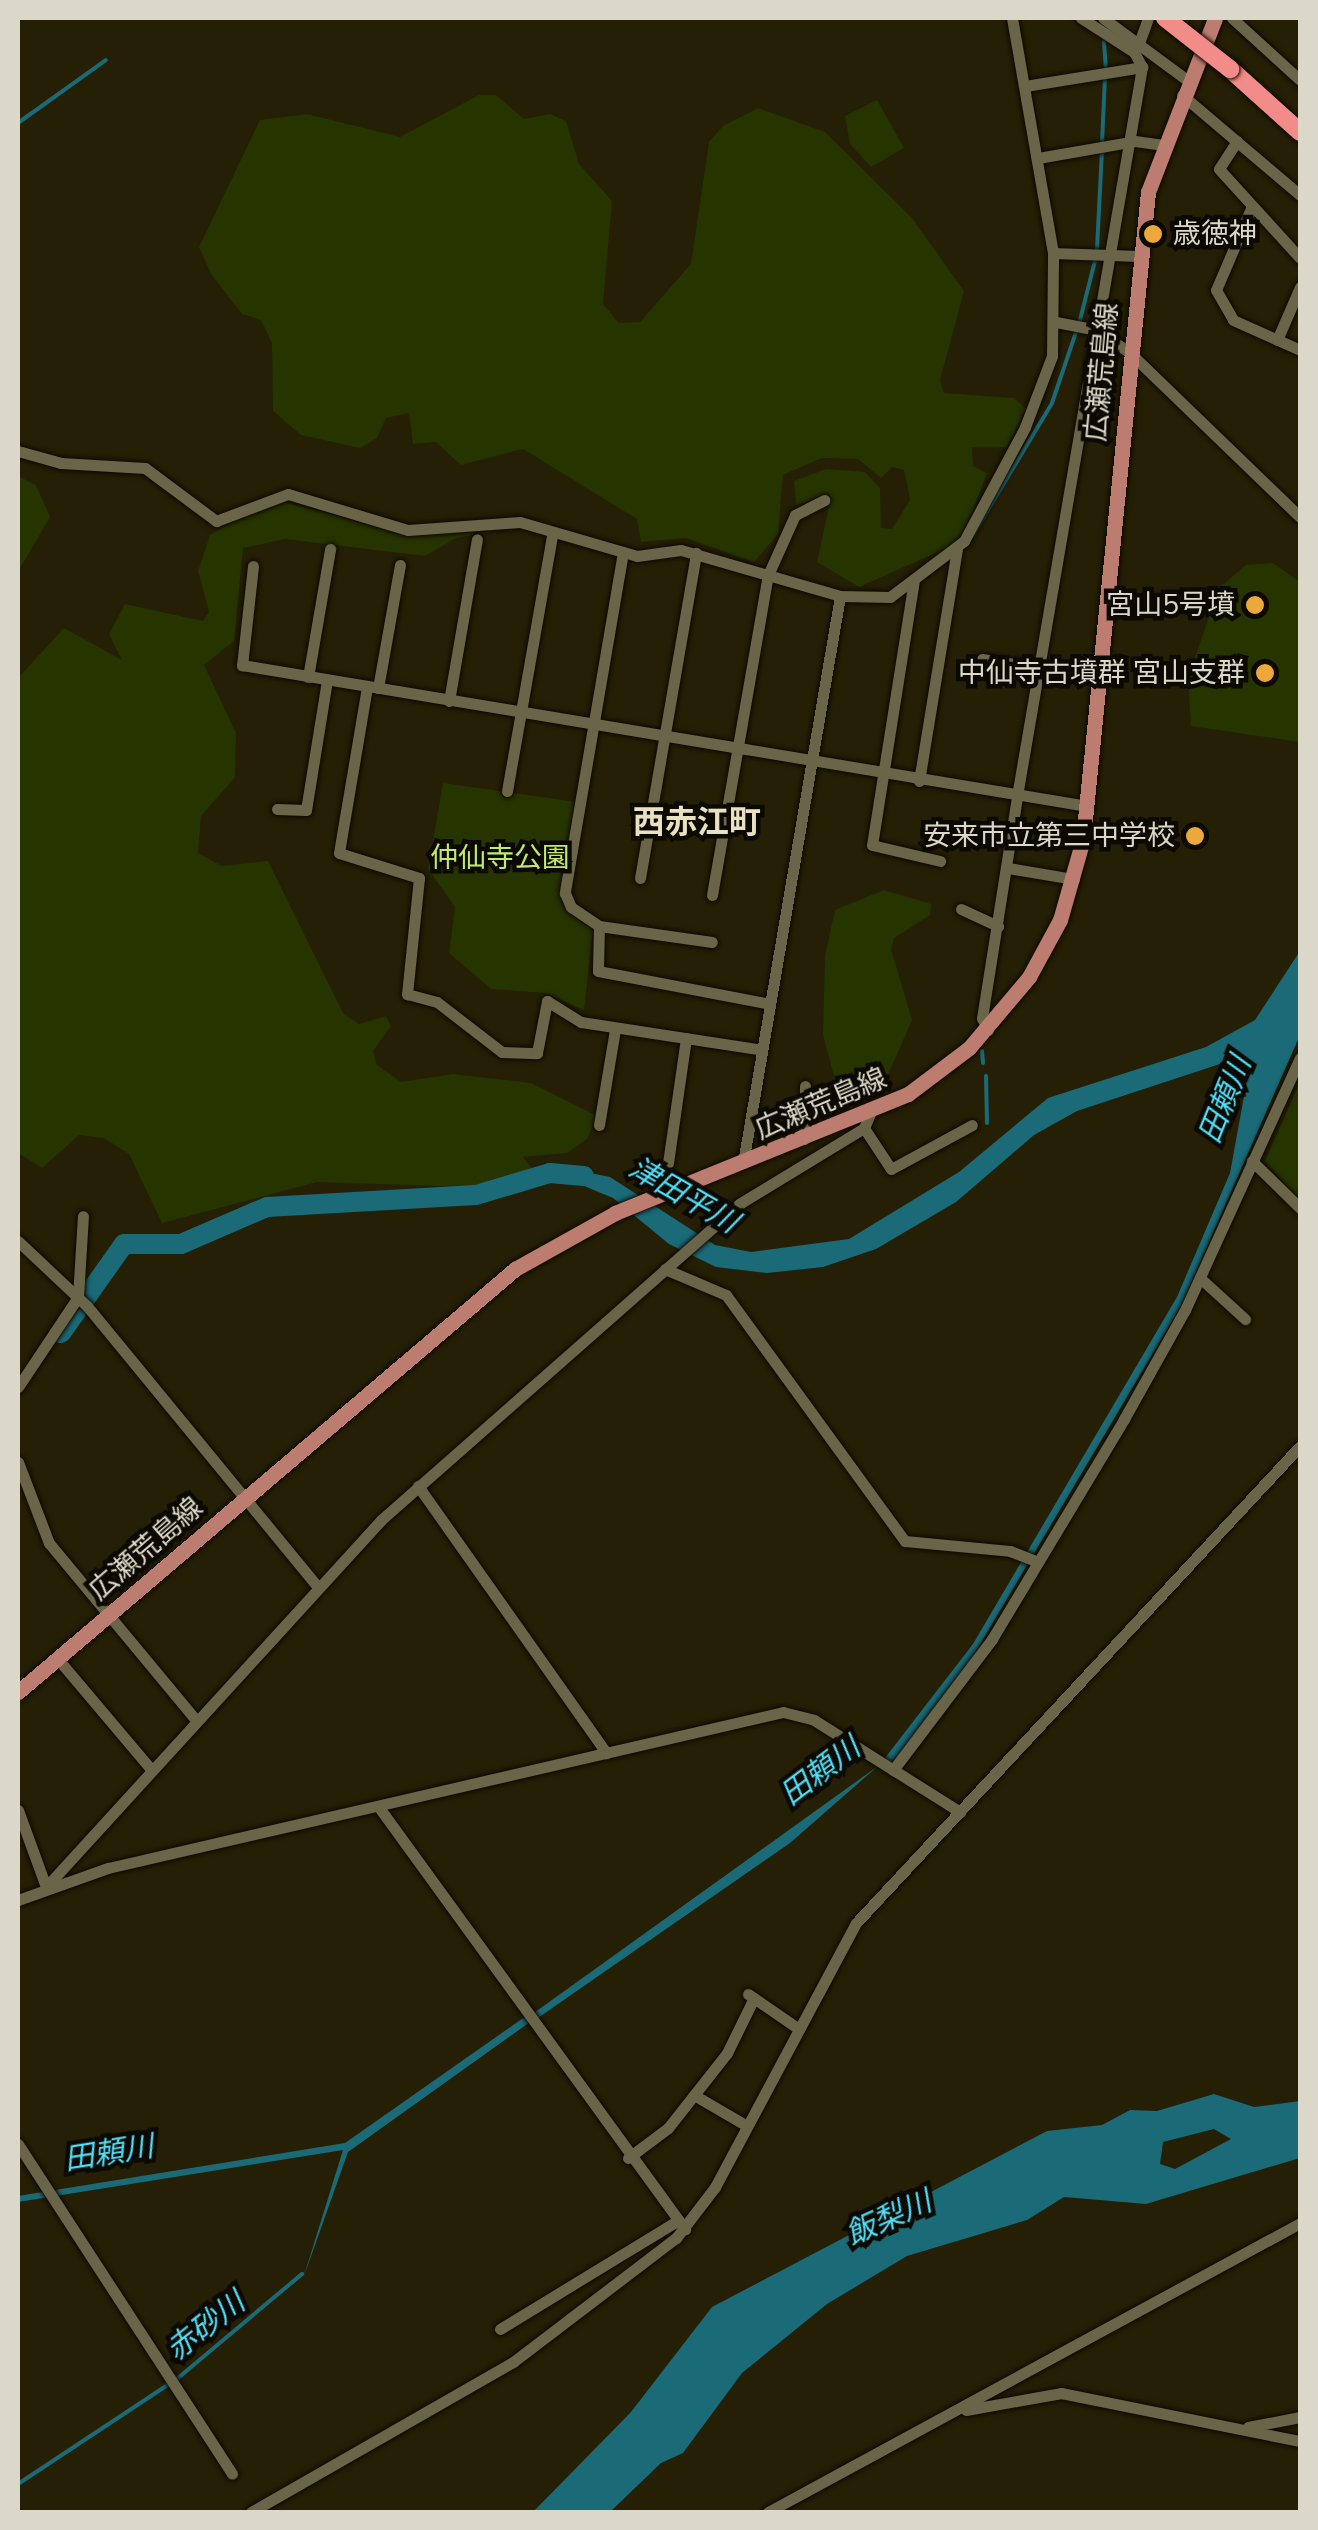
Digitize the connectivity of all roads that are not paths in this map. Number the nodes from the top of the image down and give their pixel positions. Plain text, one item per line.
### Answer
1 (1012, 18) edge
2 (1081, 18) edge
3 (1103, 18) edge
4 (1148, 18) edge
5 (1165, 18) edge
6 (1175, 18) edge
7 (1215, 18) edge
8 (1232, 18) edge
9 (1139, 42) junction
10 (1142, 67) junction
11 (1232, 67) junction
12 (1298, 76) edge
13 (1025, 86) junction
14 (1184, 87) junction
15 (1300, 128) edge
16 (1237, 141) junction
17 (1128, 143) junction
18 (1162, 145) junction
19 (1038, 158) junction
20 (1300, 195) edge
21 (1252, 206) junction
22 (1053, 253) junction
23 (1109, 254) junction
24 (1138, 256) junction
25 (1300, 258) edge
26 (1300, 287) edge
27 (1056, 322) junction
28 (1097, 330) junction
29 (1277, 340) junction
30 (1300, 350) edge
31 (1129, 352) junction
32 (18, 451) edge
33 (824, 500) dead end
34 (1300, 517) edge
35 (552, 535) dead end
36 (477, 538) dead end
37 (330, 549) dead end
38 (957, 549) junction
39 (623, 552) junction
40 (696, 552) junction
41 (400, 565) dead end
42 (253, 566) dead end
43 (768, 575) junction
44 (914, 580) junction
45 (840, 596) junction
46 (982, 659) dead end
47 (1040, 668) junction
48 (308, 677) junction
49 (327, 680) junction
50 (373, 688) junction
51 (449, 701) junction
52 (521, 714) junction
53 (592, 726) junction
54 (664, 738) junction
55 (737, 750) junction
56 (810, 764) junction
57 (882, 776) junction
58 (919, 781) junction
59 (507, 791) dead end
60 (1017, 796) junction
61 (1087, 806) junction
62 (276, 808) dead end
63 (940, 861) dead end
64 (1008, 868) junction
65 (640, 878) dead end
66 (1074, 879) junction
67 (712, 895) dead end
68 (961, 909) dead end
69 (600, 926) junction
70 (998, 926) junction
71 (712, 942) dead end
72 (766, 1003) junction
73 (616, 1029) junction
74 (988, 1030) junction
75 (686, 1038) junction
76 (758, 1050) junction
77 (1300, 1058) edge
78 (805, 1086) dead end
79 (867, 1121) junction
80 (599, 1125) dead end
81 (972, 1125) dead end
82 (804, 1140) junction
83 (1252, 1160) junction
84 (668, 1163) dead end
85 (743, 1163) junction
86 (1300, 1208) edge
87 (83, 1216) dead end
88 (18, 1241) edge
89 (665, 1269) junction
90 (1200, 1278) junction
91 (82, 1301) junction
92 (1245, 1319) dead end
93 (18, 1386) edge
94 (1300, 1446) edge
95 (18, 1462) edge
96 (418, 1486) junction
97 (245, 1497) junction
98 (1030, 1558) junction
99 (318, 1588) junction
100 (108, 1614) junction
101 (57, 1658) junction
102 (18, 1692) edge
103 (195, 1719) junction
104 (606, 1753) junction
105 (149, 1768) junction
106 (891, 1768) junction
107 (378, 1806) junction
108 (18, 1810) edge
109 (960, 1812) junction
110 (46, 1887) junction
111 (18, 1900) edge
112 (799, 2029) junction
113 (694, 2095) junction
114 (748, 2126) junction
115 (18, 2144) edge
116 (628, 2158) junction
117 (1300, 2223) edge
118 (680, 2226) junction
119 (500, 2328) dead end
120 (947, 2414) junction
121 (1300, 2417) edge
122 (1244, 2429) junction
123 (1300, 2441) edge
124 (232, 2474) dead end
125 (251, 2512) edge
126 (768, 2512) edge

1 - 13 street
2 - 10 street
3 - 9 street
4 - 9 street
5 - 11 highway, bridge
6 - 11 highway, bridge
7 - 14 main road, 広瀬荒島線
8 - 12 street
9 - 14 street
10 - 13 street
10 - 17 street
11 - 15 highway
13 - 19 street
14 - 16 street
14 - 18 main road, 広瀬荒島線
16 - 20 street
16 - 21 street
17 - 18 street
17 - 19 street
17 - 23 street
18 - 24 main road, 広瀬荒島線
19 - 22 street
21 - 25 street
21 - 29 street
22 - 23 street
22 - 27 street
23 - 24 street
23 - 28 street
24 - 31 main road, 広瀬荒島線
26 - 29 street
27 - 28 street
27 - 38 street
28 - 31 street
28 - 47 street
29 - 30 street
31 - 34 street
31 - 61 main road, 広瀬荒島線
32 - 39 street
33 - 43 street
35 - 52 street
36 - 51 street
37 - 48 street
38 - 44 street
38 - 58 street
39 - 40 street
39 - 53 street
40 - 43 street
40 - 54 street
41 - 50 street
42 - 48 street
43 - 45 street
43 - 55 street
44 - 45 street
44 - 57 street
45 - 56 street
46 - 47 street
47 - 60 street
48 - 49 street
49 - 50 street
49 - 62 street
50 - 51 street
50 - 73 street
51 - 52 street
52 - 53 street
52 - 59 street
53 - 54 street
53 - 69 street
54 - 55 street
54 - 65 street
55 - 56 street
55 - 67 street
56 - 57 street
56 - 72 street
57 - 58 street
57 - 63 street
58 - 60 street
60 - 61 street
60 - 64 street
61 - 66 main road, 広瀬荒島線
64 - 66 street
64 - 70 street
66 - 74 main road, 広瀬荒島線
68 - 70 street
69 - 71 street
69 - 72 street
70 - 74 street
72 - 76 street
73 - 75 street
73 - 80 street
74 - 79 main road, 広瀬荒島線
75 - 76 street
75 - 84 street
76 - 85 street
77 - 83 street
78 - 82 street
79 - 81 street
79 - 82 main road, 広瀬荒島線
79 - 89 street
82 - 85 main road, 広瀬荒島線
83 - 86 street
83 - 90 street
85 - 97 main road, 広瀬荒島線
87 - 91 street
88 - 91 street
89 - 96 street
89 - 98 street
90 - 92 street
90 - 98 street
91 - 93 street
91 - 97 street
94 - 109 street
95 - 100 street
96 - 99 street
96 - 104 street
97 - 99 street
97 - 100 main road, 広瀬荒島線
98 - 106 street
99 - 103 street
100 - 101 main road, 広瀬荒島線
100 - 103 street
101 - 102 main road, 広瀬荒島線
101 - 105 street
103 - 105 street
104 - 106 street
104 - 107 street
105 - 110 street
106 - 109 street
107 - 110 street
107 - 116 street
108 - 110 street
109 - 112 street
110 - 111 street
112 - 113 street
112 - 114 street
113 - 114 street
113 - 116 street
114 - 118 street
115 - 124 street
116 - 118 street
117 - 120 street
118 - 119 street
118 - 125 street
120 - 122 street
120 - 126 street
121 - 122 street
122 - 123 street

